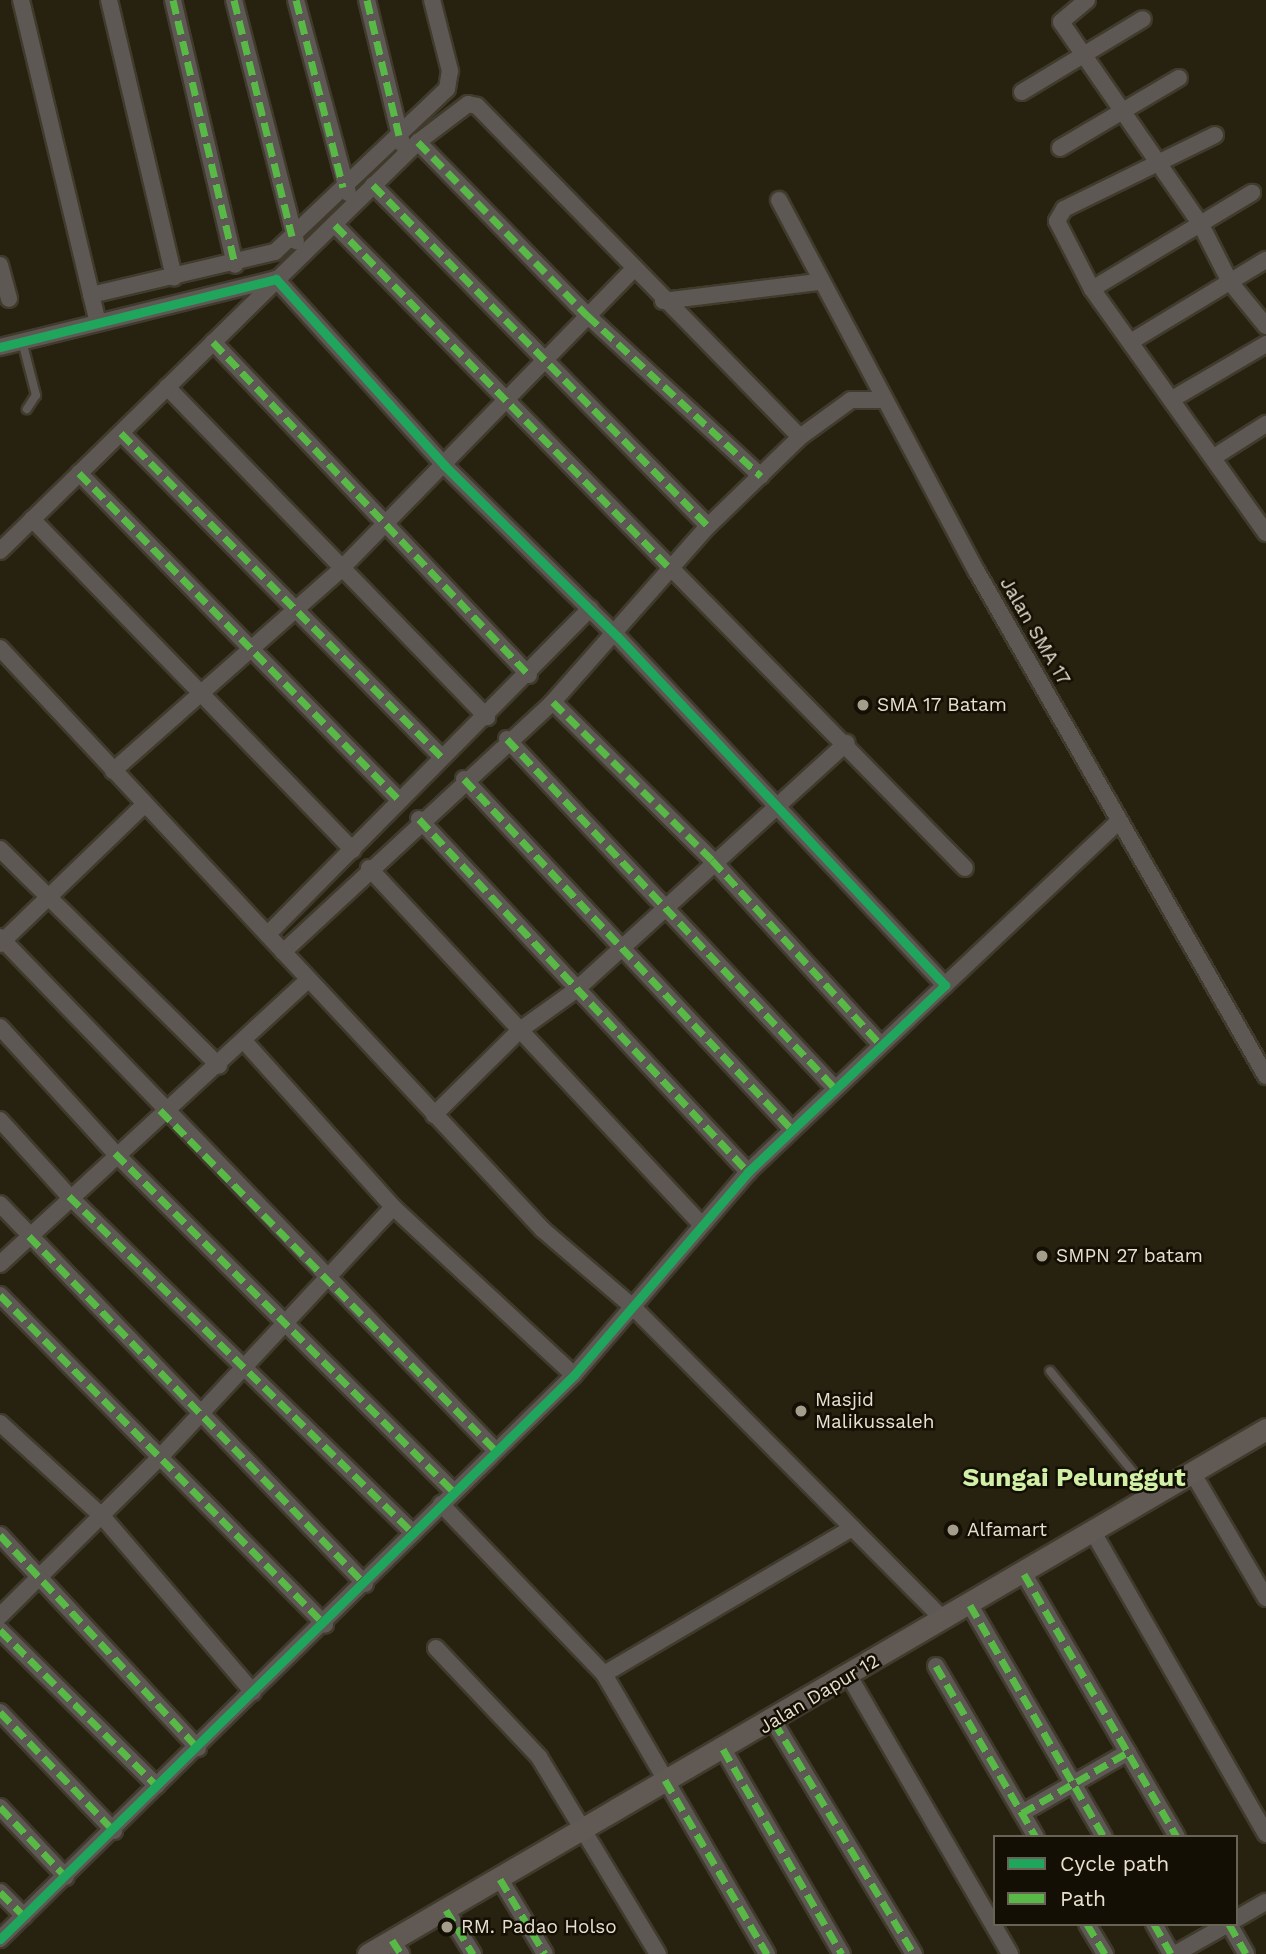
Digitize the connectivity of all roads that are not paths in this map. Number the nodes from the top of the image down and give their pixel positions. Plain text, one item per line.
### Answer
1 (21, 0) edge
2 (109, 0) edge
3 (173, 0) edge
4 (234, 0) edge
5 (296, 0) edge
6 (367, 0) edge
7 (432, 0) edge
8 (1087, 0) edge
9 (1143, 19) dead end
10 (1082, 54) junction
11 (1179, 78) dead end
12 (1023, 92) dead end
13 (1124, 110) junction
14 (399, 135) junction
15 (1215, 135) dead end
16 (412, 148) junction
17 (1060, 148) dead end
18 (1161, 166) junction
19 (373, 185) junction
20 (343, 187) junction
21 (1252, 193) dead end
22 (779, 200) dead end
23 (355, 204) junction
24 (335, 225) junction
25 (1201, 225) junction
26 (292, 236) junction
27 (305, 252) junction
28 (1266, 260) edge
29 (0, 265) edge
30 (235, 265) junction
31 (633, 270) junction
32 (174, 278) junction
33 (276, 279) junction
34 (818, 282) junction
35 (1230, 282) junction
36 (1092, 289) junction
37 (91, 295) junction
38 (9, 299) dead end
39 (663, 301) junction
40 (587, 315) junction
41 (97, 319) junction
42 (1266, 326) edge
43 (22, 341) junction
44 (1132, 341) junction
45 (213, 342) junction
46 (1266, 344) edge
47 (0, 347) edge
48 (544, 358) junction
49 (167, 387) junction
50 (504, 396) junction
51 (1174, 398) junction
52 (882, 400) junction
53 (27, 409) dead end
54 (1266, 424) edge
55 (121, 433) junction
56 (800, 437) junction
57 (1213, 457) junction
58 (444, 465) junction
59 (79, 473) junction
60 (761, 476) junction
61 (1260, 508) edge
62 (32, 519) junction
63 (387, 521) junction
64 (708, 526) junction
65 (1266, 533) edge
66 (0, 551) edge
67 (672, 570) junction
68 (339, 571) junction
69 (298, 607) junction
70 (590, 609) junction
71 (617, 636) junction
72 (252, 645) junction
73 (0, 648) edge
74 (529, 675) junction
75 (205, 696) junction
76 (553, 702) junction
77 (487, 717) junction
78 (507, 739) junction
79 (846, 743) junction
80 (442, 757) junction
81 (113, 771) junction
82 (464, 779) junction
83 (398, 799) junction
84 (775, 803) junction
85 (144, 805) junction
86 (419, 819) junction
87 (1119, 821) junction
88 (0, 849) edge
89 (353, 850) junction
90 (712, 860) junction
91 (369, 868) junction
92 (965, 868) dead end
93 (49, 900) junction
94 (663, 906) junction
95 (268, 934) junction
96 (1, 941) edge
97 (625, 943) junction
98 (283, 952) junction
99 (307, 981) junction
100 (945, 985) junction
101 (577, 989) junction
102 (0, 1027) edge
103 (520, 1030) junction
104 (245, 1042) junction
105 (880, 1043) junction
106 (219, 1066) junction
107 (1266, 1076) edge
108 (835, 1088) junction
109 (160, 1110) junction
110 (435, 1115) junction
111 (0, 1121) edge
112 (791, 1129) junction
113 (115, 1153) junction
114 (748, 1172) junction
115 (69, 1196) junction
116 (0, 1204) edge
117 (393, 1208) junction
118 (701, 1224) junction
119 (29, 1236) junction
120 (0, 1264) edge
121 (330, 1278) junction
122 (0, 1295) edge
123 (634, 1308) junction
124 (284, 1325) junction
125 (243, 1369) junction
126 (1050, 1371) dead end
127 (574, 1375) junction
128 (205, 1411) junction
129 (0, 1423) edge
130 (1266, 1429) edge
131 (495, 1450) junction
132 (162, 1455) junction
133 (1192, 1472) junction
134 (453, 1491) junction
135 (1153, 1496) junction
136 (441, 1504) junction
137 (102, 1516) junction
138 (852, 1528) junction
139 (1093, 1532) junction
140 (412, 1533) junction
141 (0, 1535) edge
142 (40, 1574) junction
143 (1024, 1574) junction
144 (365, 1584) junction
145 (1266, 1598) edge
146 (970, 1605) junction
147 (0, 1616) edge
148 (943, 1619) junction
149 (325, 1625) junction
150 (0, 1630) edge
151 (436, 1647) dead end
152 (936, 1666) dead end
153 (604, 1674) junction
154 (849, 1676) junction
155 (253, 1692) junction
156 (0, 1712) edge
157 (774, 1722) junction
158 (198, 1748) junction
159 (723, 1749) junction
160 (1128, 1752) junction
161 (665, 1780) junction
162 (1074, 1785) junction
163 (157, 1786) junction
164 (0, 1807) edge
165 (1022, 1813) junction
166 (586, 1827) junction
167 (114, 1831) junction
168 (1266, 1834) edge
169 (1035, 1835) edge
170 (1103, 1835) edge
171 (1176, 1835) edge
172 (66, 1877) junction
173 (500, 1879) junction
174 (0, 1892) edge
175 (1266, 1902) edge
176 (446, 1910) junction
177 (24, 1916) junction
178 (1238, 1918) edge
179 (993, 1925) edge
180 (994, 1926) edge
181 (1088, 1926) edge
182 (1155, 1926) edge
183 (1224, 1926) edge
184 (1229, 1926) edge
185 (0, 1939) edge
186 (396, 1947) edge
187 (368, 1954) edge
188 (473, 1954) edge
189 (545, 1954) edge
190 (658, 1954) edge
191 (767, 1954) edge
192 (842, 1954) edge
193 (914, 1954) edge
194 (1010, 1954) edge
195 (1105, 1954) edge
196 (1173, 1954) edge
197 (1246, 1954) edge

1 - 37 street
2 - 32 street
3 - 30 street
4 - 26 street
5 - 20 street
6 - 14 street
7 - 14 street
8 - 10 street
9 - 10 street
10 - 12 street
10 - 13 street
11 - 13 street
13 - 17 street
13 - 18 street
14 - 16 street
14 - 20 street
15 - 18 street
16 - 19 street
16 - 31 street
16 - 40 street
18 - 25 street
18 - 36 street
19 - 23 street
19 - 48 street
20 - 23 street
20 - 26 street
21 - 25 street
22 - 34 street, Jalan SMA 17
23 - 24 street
24 - 27 street
24 - 50 street
25 - 35 street
25 - 36 street
26 - 27 street
26 - 30 street
27 - 33 street
28 - 35 street
29 - 38 street
30 - 32 street
31 - 39 street
31 - 40 street
32 - 37 street
33 - 41 street
33 - 45 street
33 - 58 street
34 - 39 street
34 - 52 street, Jalan SMA 17
35 - 42 street
35 - 44 street
36 - 44 street
37 - 41 street
39 - 56 street
40 - 48 street
40 - 60 street
41 - 43 street
43 - 47 street
43 - 53 lane
44 - 51 street
45 - 49 street
45 - 63 street
46 - 51 street
48 - 50 street
48 - 64 street
49 - 55 street
49 - 68 street
50 - 58 street
50 - 67 street
51 - 57 street
52 - 56 street
52 - 87 street, Jalan SMA 17
54 - 57 street
55 - 59 street
55 - 69 street
56 - 60 street
57 - 61 street
58 - 63 street
58 - 70 street
59 - 62 street
59 - 72 street
60 - 64 street
61 - 65 street
62 - 66 street
62 - 75 street
63 - 68 street
63 - 74 street
64 - 67 street
67 - 71 street
67 - 79 street
68 - 69 street
68 - 77 street
69 - 72 street
69 - 80 street
70 - 71 street
70 - 74 street
71 - 76 street
71 - 84 street
72 - 75 street
72 - 83 street
73 - 81 street
74 - 77 street
75 - 81 street
75 - 89 street
76 - 78 street
76 - 90 street
77 - 80 street
78 - 82 street
78 - 94 street
79 - 84 street
79 - 92 street
80 - 83 street
81 - 85 street
82 - 86 street
82 - 97 street
83 - 89 street
84 - 90 street
84 - 100 street
85 - 93 street
85 - 95 street
86 - 91 street
86 - 101 street
87 - 100 street
87 - 107 street, Jalan SMA 17
88 - 93 street
89 - 95 street
90 - 94 street
90 - 105 street
91 - 98 street
91 - 103 street
93 - 96 street
93 - 106 street
94 - 97 street
94 - 108 street
95 - 98 street
96 - 109 street
97 - 101 street
97 - 112 street
98 - 99 street
99 - 104 street
99 - 110 street
100 - 105 street
101 - 103 street
101 - 114 street
102 - 113 street
103 - 110 street
103 - 118 street
104 - 106 street
104 - 117 street
105 - 108 street
106 - 109 street
108 - 112 street
109 - 113 street
109 - 121 street
110 - 123 street
111 - 115 street
112 - 114 street
113 - 115 street
113 - 124 street
114 - 118 street
115 - 119 street
115 - 125 street
116 - 119 street
117 - 121 street
117 - 127 street
118 - 123 street
119 - 120 street
119 - 128 street
121 - 124 street
121 - 131 street
122 - 132 street
123 - 127 street
123 - 138 street
124 - 125 street
124 - 134 street
125 - 128 street
125 - 140 street
126 - 135 lane
127 - 131 street
128 - 132 street
128 - 144 street
129 - 137 street
130 - 133 street, Jalan Dapur 12
131 - 134 street
132 - 137 street
132 - 149 street
133 - 135 street, Jalan Dapur 12
133 - 145 street
134 - 136 street
135 - 139 street, Jalan Dapur 12
136 - 140 street
136 - 153 street
137 - 142 street
137 - 155 street
138 - 148 street
138 - 153 street
139 - 143 street, Jalan Dapur 12
139 - 168 street
140 - 144 street
141 - 142 street
142 - 147 street
142 - 158 street
143 - 146 street, Jalan Dapur 12
143 - 160 street
144 - 149 street
146 - 148 street, Jalan Dapur 12
146 - 162 street
148 - 154 street, Jalan Dapur 12
149 - 155 street
150 - 163 street
151 - 166 street
152 - 165 street
153 - 161 street
154 - 157 street, Jalan Dapur 12
154 - 179 street
155 - 158 street
156 - 167 street
157 - 159 street, Jalan Dapur 12
157 - 193 street
158 - 163 street
159 - 161 street, Jalan Dapur 12
159 - 192 street
160 - 162 street
160 - 171 street
161 - 166 street, Jalan Dapur 12
161 - 191 street
162 - 165 street
162 - 170 street
163 - 167 street
164 - 172 street
165 - 169 street
166 - 173 street, Jalan Dapur 12
166 - 190 street
167 - 172 street
172 - 177 street
173 - 176 street, Jalan Dapur 12
173 - 189 street
174 - 177 street
175 - 178 street
176 - 186 street, Jalan Dapur 12
176 - 188 street
177 - 185 street
180 - 194 street
181 - 195 street
182 - 196 street
183 - 196 street
184 - 197 street
186 - 187 street, Jalan Dapur 12

